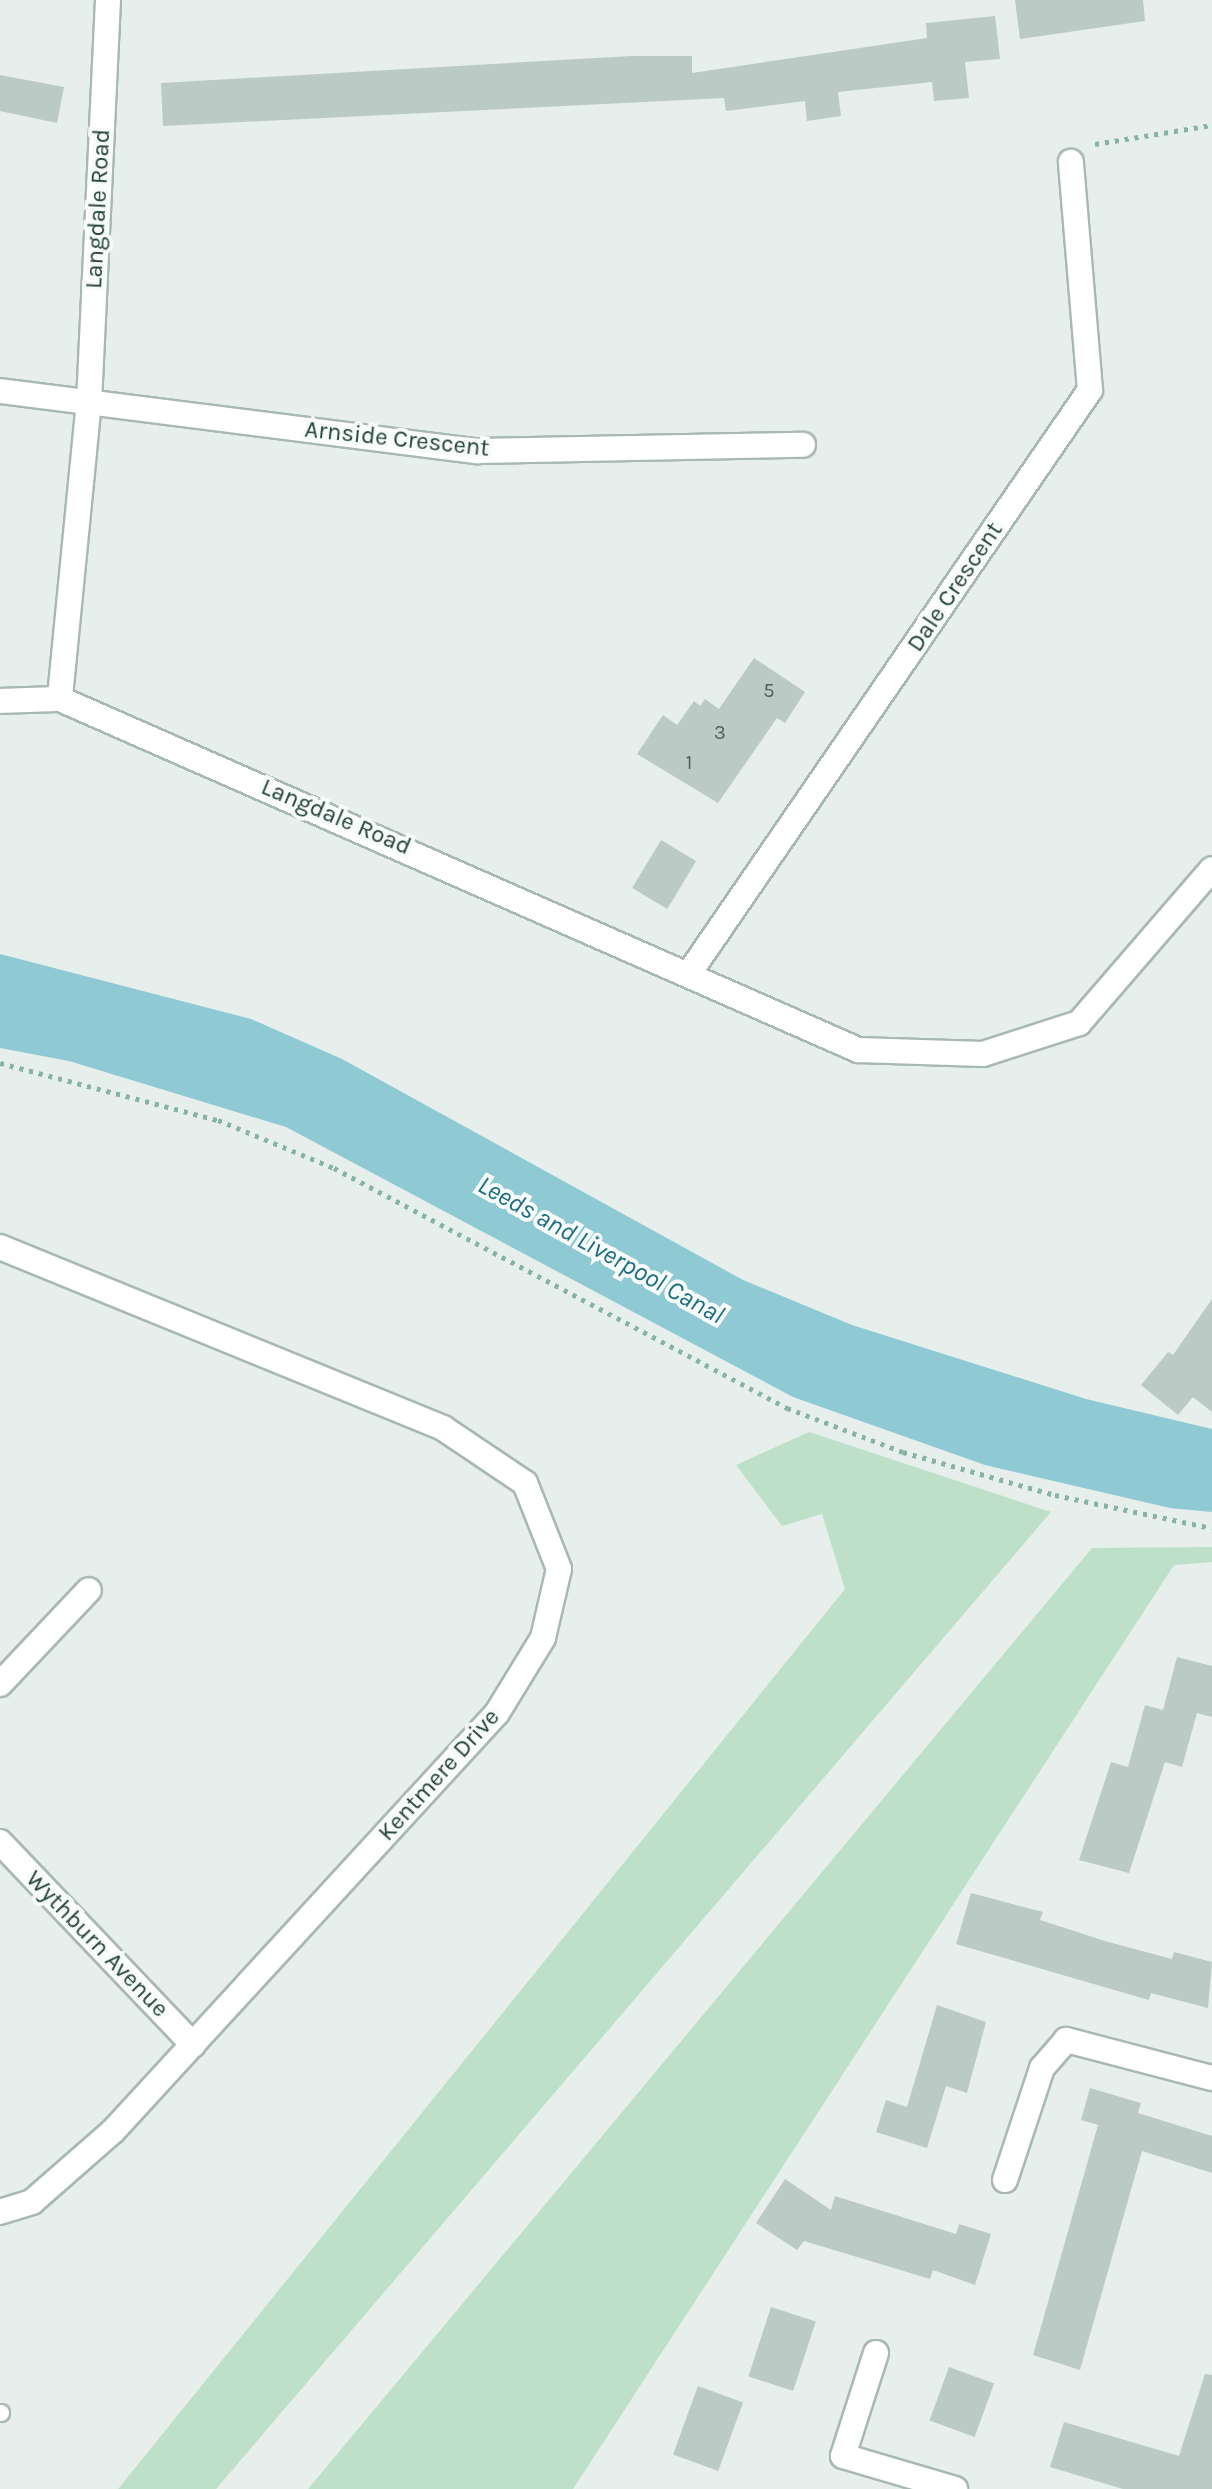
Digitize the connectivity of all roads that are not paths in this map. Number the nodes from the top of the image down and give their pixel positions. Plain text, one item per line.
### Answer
1 (108, 0) edge
2 (1071, 162) road end
3 (0, 391) edge
4 (89, 401) junction
5 (803, 445) dead end
6 (60, 699) junction
7 (0, 701) edge
8 (1212, 869) edge
9 (690, 972) junction
10 (0, 1247) edge
11 (89, 1590) dead end
12 (0, 1684) edge
13 (0, 1842) edge
14 (193, 2045) junction
15 (1212, 2078) edge
16 (1005, 2180) dead end
17 (0, 2212) edge
18 (876, 2353) dead end
19 (955, 2489) edge

1 - 4 street, Langdale Road
2 - 9 street, Dale Crescent
3 - 4 street, Arnside Crescent
4 - 5 street, Arnside Crescent
4 - 6 street, Langdale Road
6 - 7 street
6 - 9 street, Langdale Road
8 - 9 street, Langdale Road
10 - 14 street, Kentmere Drive
11 - 12 street
13 - 14 street, Wythburn Avenue
14 - 17 street, Kentmere Drive
15 - 16 street
18 - 19 street

